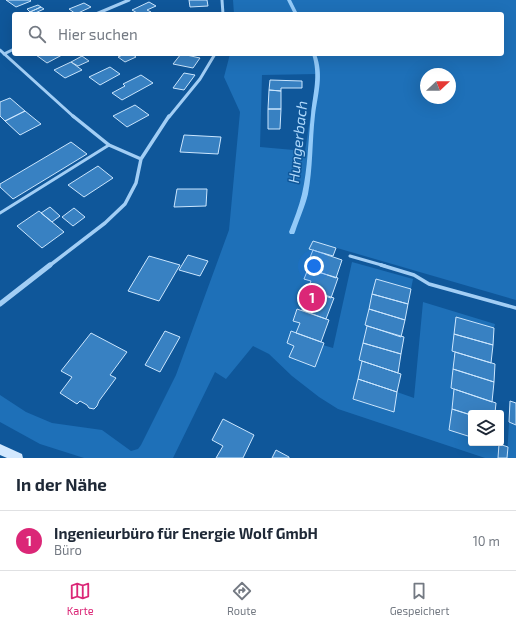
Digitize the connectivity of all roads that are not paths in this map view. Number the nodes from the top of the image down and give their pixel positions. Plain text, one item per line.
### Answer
1 (129, 0) edge
2 (222, 0) edge
3 (101, 12) edge
4 (223, 12) edge
5 (0, 50) edge
6 (12, 50) edge
7 (4, 54) junction
8 (214, 56) edge
9 (109, 145) junction
10 (141, 159) junction
11 (0, 213) edge
12 (350, 256) dead end
13 (0, 304) edge
14 (516, 308) edge
15 (0, 450) edge
16 (18, 458) edge

1 - 3 street
2 - 4 street
5 - 7 street
6 - 7 street
7 - 9 street
8 - 10 street
9 - 10 street
9 - 11 lane
10 - 13 street
12 - 14 lane
15 - 16 main road

